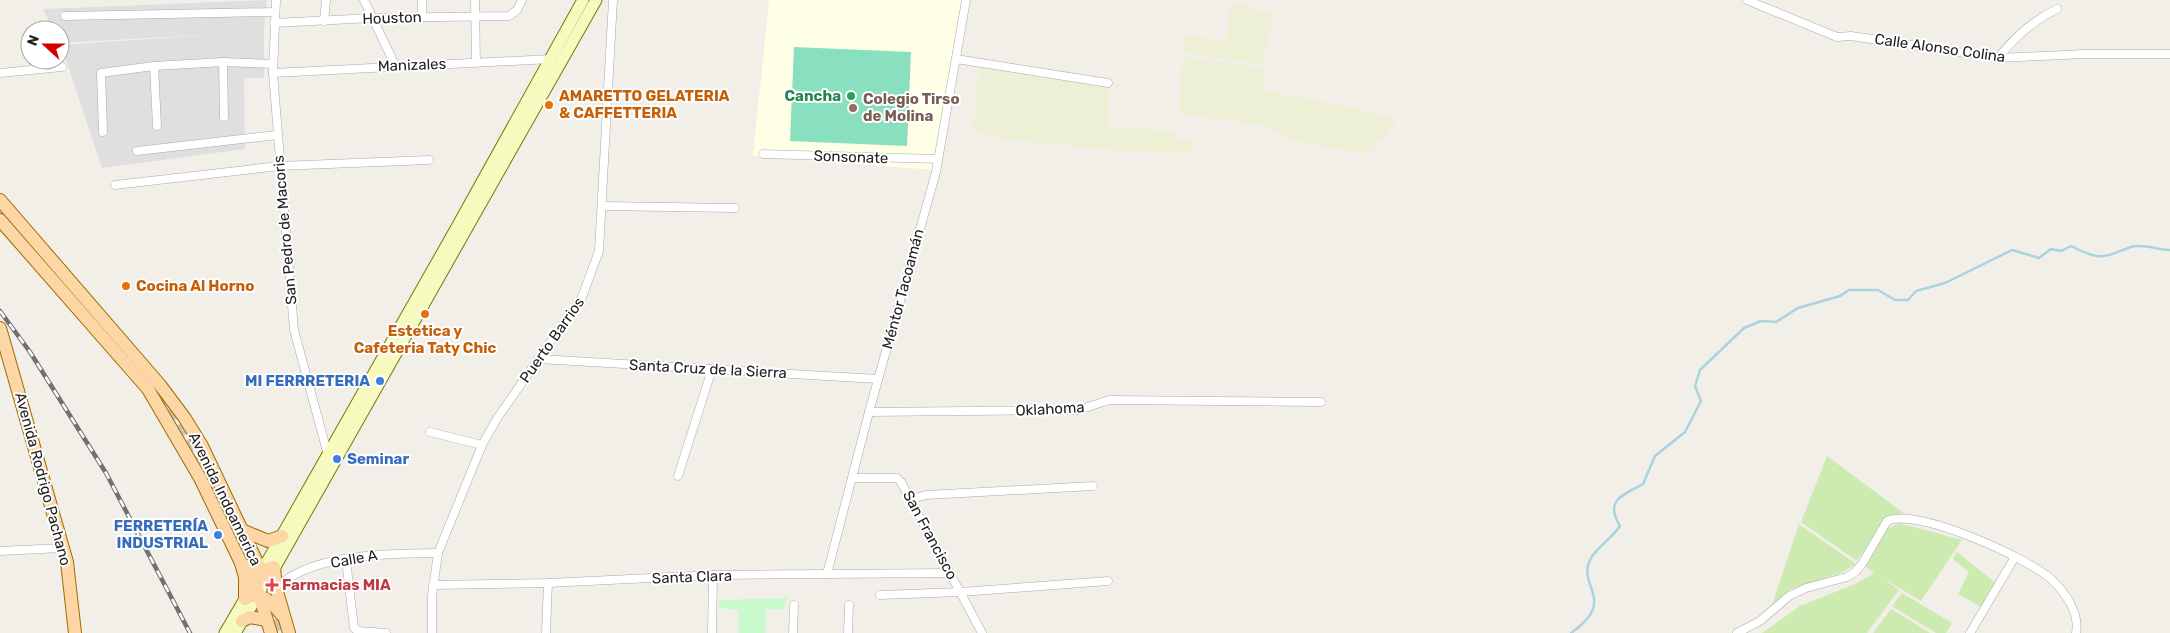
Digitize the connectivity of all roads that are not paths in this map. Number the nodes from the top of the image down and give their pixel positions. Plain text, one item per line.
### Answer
1 (276, 0) edge
2 (326, 0) edge
3 (364, 0) edge
4 (422, 0) edge
5 (475, 0) edge
6 (583, 0) edge
7 (596, 0) edge
8 (613, 0) edge
9 (966, 0) edge
10 (1747, 0) edge
11 (520, 2) edge
12 (2057, 9) dead end
13 (275, 12) junction
14 (65, 16) dead end
15 (475, 16) junction
16 (422, 17) junction
17 (372, 18) junction
18 (324, 21) junction
19 (274, 23) junction
20 (2170, 54) edge
21 (1998, 58) junction
22 (551, 59) junction
23 (956, 59) junction
24 (223, 62) junction
25 (476, 63) junction
26 (274, 64) junction
27 (154, 66) junction
28 (396, 66) junction
29 (31, 70) edge
30 (0, 73) edge
31 (273, 73) junction
32 (1108, 83) dead end
33 (224, 117) dead end
34 (157, 126) dead end
35 (103, 132) dead end
36 (277, 135) junction
37 (137, 151) dead end
38 (763, 154) dead end
39 (938, 159) junction
40 (429, 160) dead end
41 (279, 166) junction
42 (114, 185) dead end
43 (0, 200) edge
44 (602, 206) junction
45 (735, 208) dead end
46 (0, 220) edge
47 (0, 328) edge
48 (538, 359) junction
49 (712, 369) junction
50 (878, 379) junction
51 (1321, 402) dead end
52 (869, 412) junction
53 (430, 432) dead end
54 (482, 446) junction
55 (328, 455) junction
56 (678, 476) dead end
57 (852, 478) junction
58 (1093, 486) dead end
59 (911, 499) junction
60 (244, 531) junction
61 (282, 536) junction
62 (62, 548) junction
63 (0, 551) edge
64 (438, 553) junction
65 (2015, 557) junction
66 (346, 560) junction
67 (242, 562) junction
68 (274, 567) junction
69 (950, 573) junction
70 (827, 574) junction
71 (713, 575) junction
72 (265, 581) junction
73 (1108, 581) dead end
74 (548, 583) junction
75 (433, 585) junction
76 (961, 592) junction
77 (258, 595) junction
78 (880, 595) dead end
79 (245, 599) junction
80 (794, 605) dead end
81 (848, 605) dead end
82 (285, 619) junction
83 (266, 620) junction
84 (242, 621) junction
85 (75, 633) edge
86 (226, 633) edge
87 (234, 633) edge
88 (271, 633) edge
89 (289, 633) edge
90 (386, 633) edge
91 (432, 633) edge
92 (546, 633) edge
93 (712, 633) edge
94 (793, 633) edge
95 (848, 633) edge
96 (982, 633) edge
97 (1737, 633) edge
98 (1970, 633) edge
99 (2076, 633) edge

1 - 13 street, San Pedro de Macoris
2 - 18 street
3 - 17 street
4 - 16 street
5 - 15 street
6 - 22 street
7 - 68 street
8 - 44 street, Puerto Barrios
9 - 23 street, Méntor Tacoamán
10 - 21 street, Calle Alonso Colina
11 - 15 street, Houston
12 - 21 street
13 - 14 street
13 - 19 street, San Pedro de Macoris
15 - 16 street, Houston
15 - 25 street
16 - 17 street, Houston
17 - 18 street, Houston
17 - 28 street
18 - 19 street, Houston
19 - 26 street, San Pedro de Macoris
20 - 21 street, Calle Alonso Colina
22 - 25 street, Manizales
22 - 55 street
23 - 32 street
23 - 39 street, Méntor Tacoamán
24 - 26 street
24 - 27 street
24 - 33 street
25 - 28 street, Manizales
26 - 31 street, San Pedro de Macoris
27 - 34 street
27 - 35 street
28 - 31 street, Manizales
29 - 30 street
31 - 36 street, San Pedro de Macoris
36 - 37 street
36 - 41 street, San Pedro de Macoris
38 - 39 street, Sonsonate
39 - 50 street, Méntor Tacoamán
40 - 41 street
41 - 42 street
41 - 55 street, San Pedro de Macoris
43 - 60 main road, Avenida Indoamerica
44 - 45 street
44 - 48 street, Puerto Barrios
46 - 67 main road, Avenida Indoamerica
47 - 62 main road, Avenida Rodrigo Pachano
48 - 49 street, Santa Cruz de la Sierra
48 - 54 street, Puerto Barrios
49 - 50 street, Santa Cruz de la Sierra
49 - 56 street
50 - 52 street, Méntor Tacoamán
51 - 52 street, Oklahoma
52 - 57 street, Méntor Tacoamán
53 - 54 street
54 - 64 street, Puerto Barrios
55 - 61 street
57 - 59 street, San Francisco
57 - 70 street, Méntor Tacoamán
58 - 59 street
59 - 69 street, San Francisco
60 - 61 main road
60 - 72 main road, Avenida Indoamerica
61 - 72 street
62 - 63 street
62 - 85 main road, Avenida Rodrigo Pachano
64 - 66 street, Calle A
64 - 75 street, Puerto Barrios
65 - 97 street
65 - 98 street
65 - 99 street
66 - 72 street, Calle A
66 - 90 street
67 - 72 main road, Avenida Indoamerica
67 - 79 main road
68 - 72 main road
68 - 72 main road
69 - 70 street, Santa Clara
69 - 76 street, San Francisco
70 - 71 street, Santa Clara
71 - 74 street, Santa Clara
71 - 93 street
72 - 77 main road
72 - 79 street
72 - 82 main road
73 - 76 street
74 - 75 street, Santa Clara
74 - 92 street
75 - 91 street, Puerto Barrios
76 - 78 street
76 - 96 street, San Francisco
77 - 79 main road
77 - 82 main road
77 - 83 main road
77 - 84 street
79 - 86 street
80 - 94 street
81 - 95 street
82 - 89 main road
83 - 84 main road
83 - 88 main road
84 - 87 street

